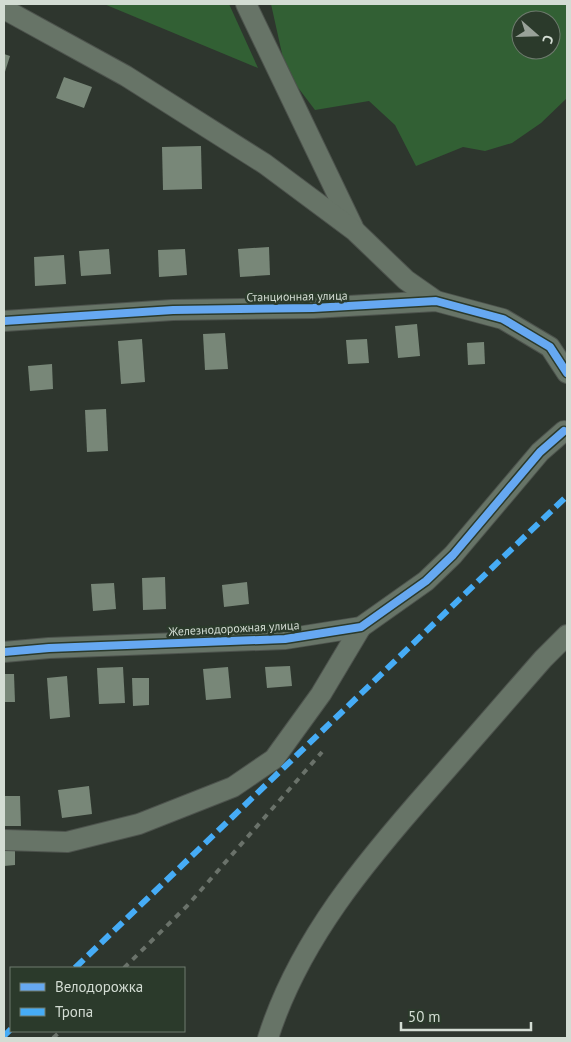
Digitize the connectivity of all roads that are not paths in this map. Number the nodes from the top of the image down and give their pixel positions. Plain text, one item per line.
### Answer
1 (246, 4) edge
2 (4, 8) edge
3 (355, 231) junction
4 (436, 301) junction
5 (4, 321) edge
6 (567, 373) edge
7 (566, 431) edge
8 (361, 627) junction
9 (567, 635) edge
10 (4, 652) edge
11 (4, 840) edge
12 (268, 1038) edge

1 - 3 street
2 - 3 street
3 - 4 street
4 - 5 street, Станционная улица
4 - 6 street, Станционная улица
7 - 8 street, Железнодорожная улица
8 - 10 street, Железнодорожная улица
8 - 11 street
9 - 12 street

